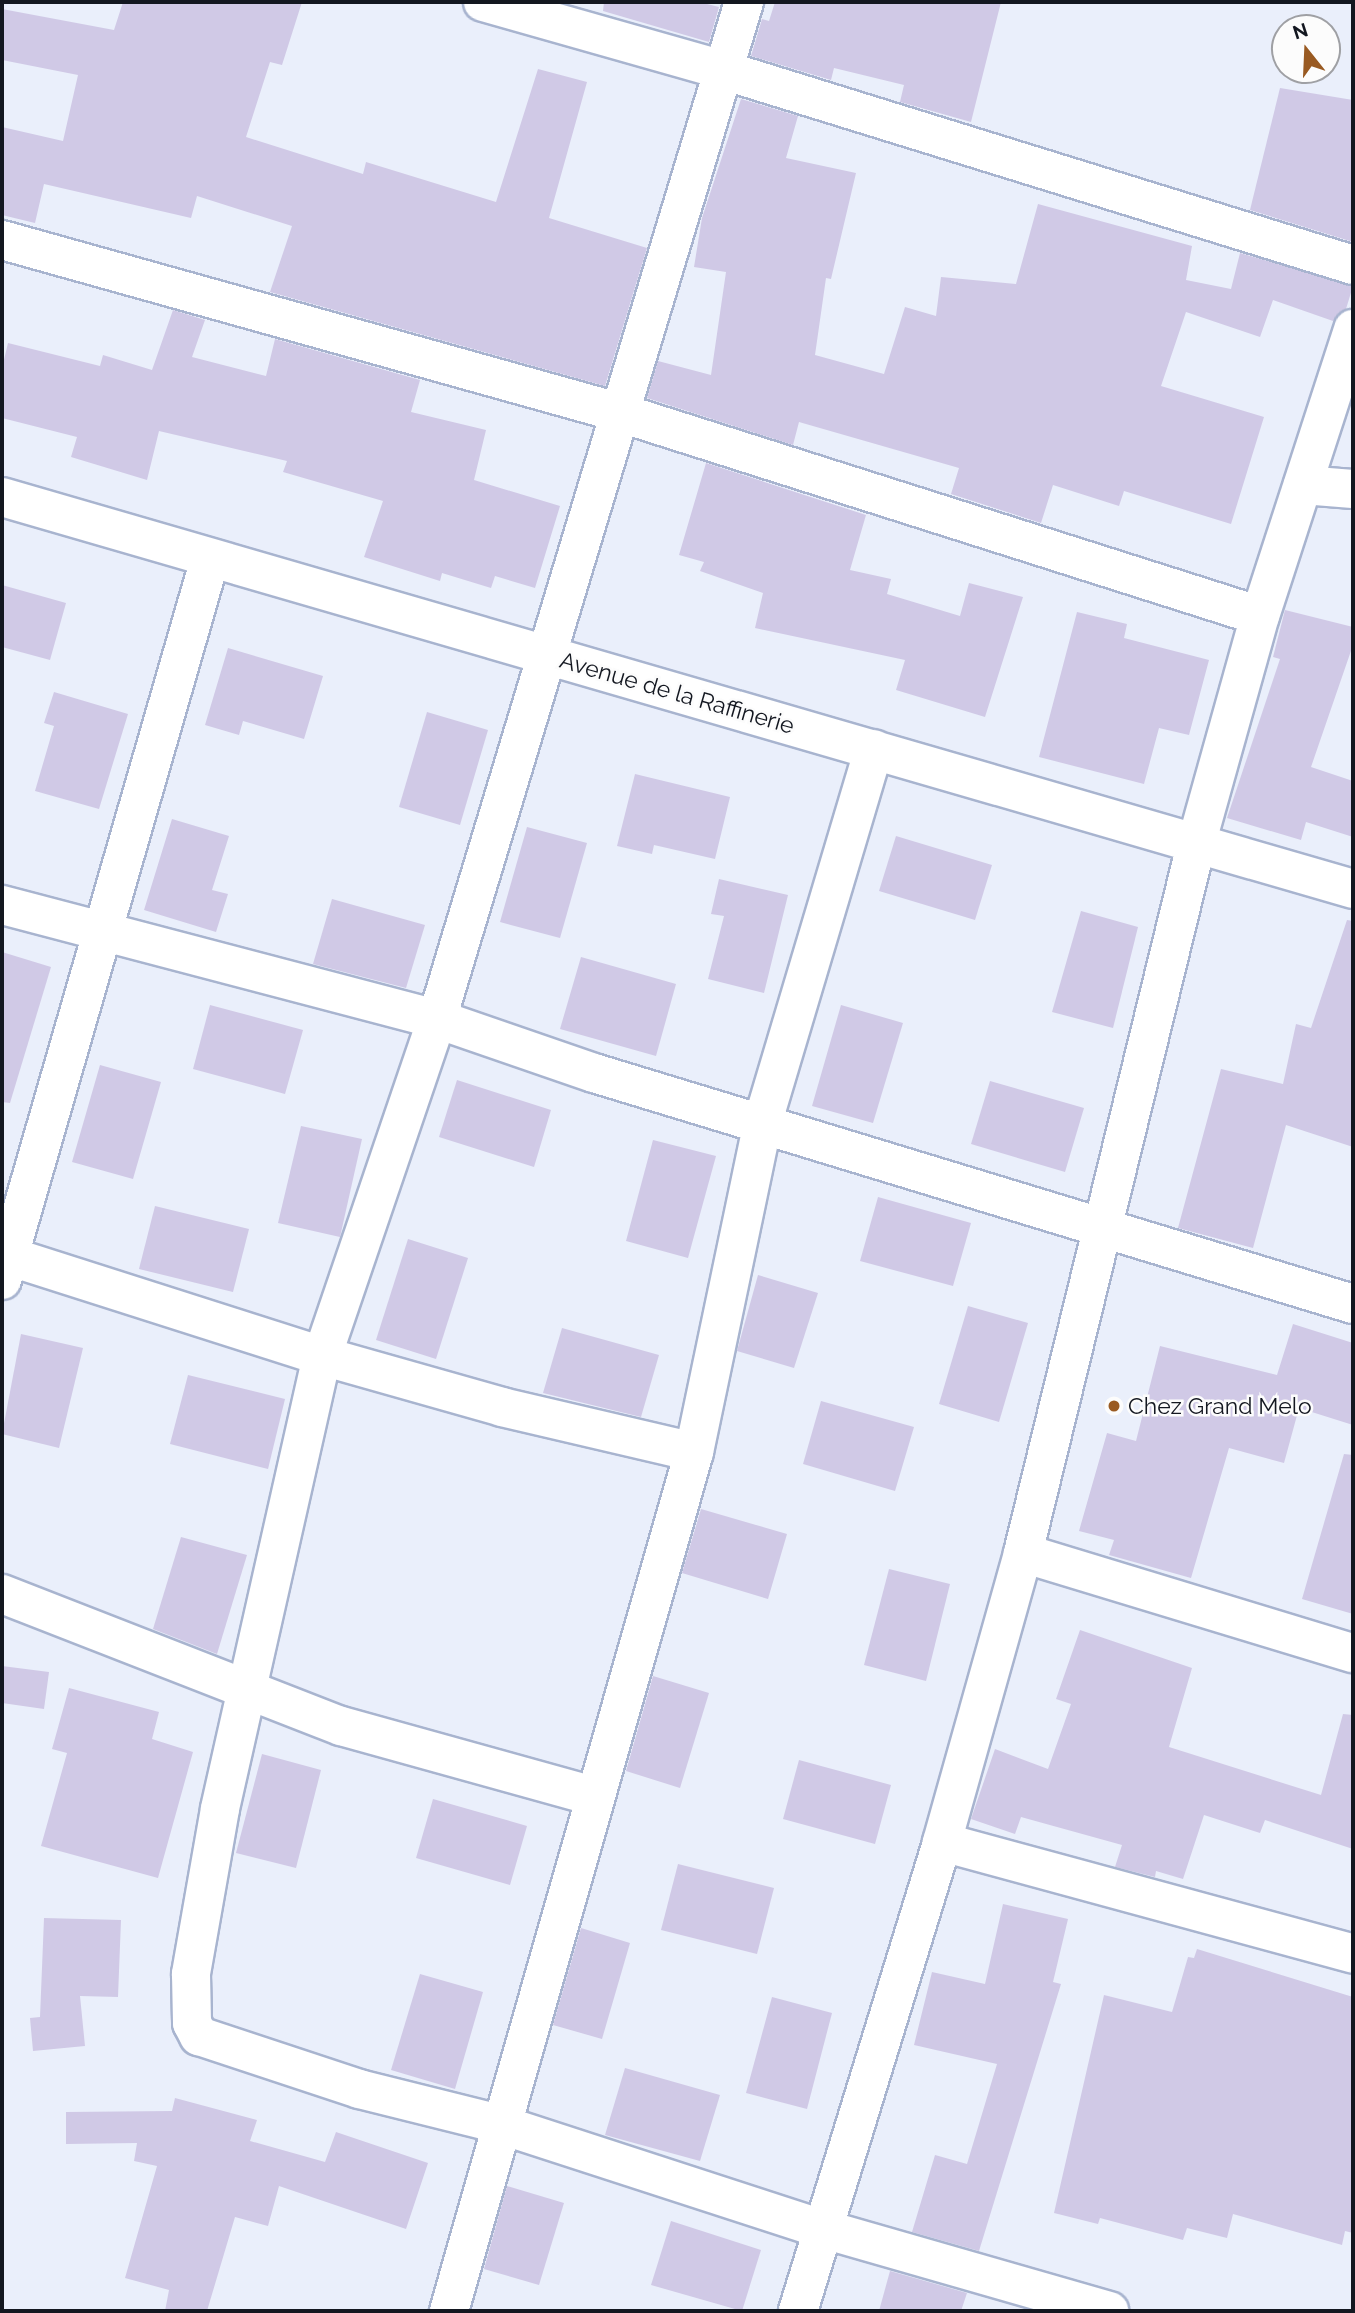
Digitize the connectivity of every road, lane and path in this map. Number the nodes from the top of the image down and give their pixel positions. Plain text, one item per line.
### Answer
1 (484, 2) edge
2 (744, 2) edge
3 (723, 69) junction
4 (2, 240) edge
5 (1353, 265) edge
6 (1353, 329) edge
7 (621, 413) junction
8 (1303, 485) junction
9 (1353, 489) edge
10 (2, 497) edge
11 (210, 559) junction
12 (1260, 616) junction
13 (549, 657) junction
14 (874, 749) junction
15 (1197, 841) junction
16 (1353, 889) edge
17 (2, 905) edge
18 (100, 933) junction
19 (437, 1019) junction
20 (764, 1121) junction
21 (1104, 1230) junction
22 (4, 1263) edge
23 (1353, 1304) edge
24 (322, 1356) junction
25 (694, 1452) junction
26 (1023, 1553) junction
27 (2, 1594) edge
28 (1353, 1653) edge
29 (246, 1690) junction
30 (593, 1796) junction
31 (942, 1842) junction
32 (1353, 1954) edge
33 (499, 2124) junction
34 (820, 2228) junction
35 (449, 2311) edge
36 (798, 2311) edge
37 (1109, 2311) edge

1 - 3 street
2 - 3 street
3 - 5 street
3 - 7 street
4 - 7 street
6 - 8 street
7 - 12 street
7 - 13 street
8 - 9 street
8 - 12 street
10 - 11 street, Avenue de la Raffinerie
11 - 13 street, Avenue de la Raffinerie
11 - 18 street
12 - 15 street
13 - 14 street, Avenue de la Raffinerie
13 - 19 street
14 - 15 street, Avenue de la Raffinerie
14 - 20 street
15 - 16 street, Avenue de la Raffinerie
15 - 21 street
17 - 18 street
18 - 19 street
18 - 22 street
19 - 20 street
19 - 24 street
20 - 21 street
20 - 25 street
21 - 23 street
21 - 26 street
22 - 24 street
24 - 25 street
24 - 29 street
25 - 30 street
26 - 28 street
26 - 31 street
27 - 29 street
29 - 30 street
29 - 33 street
30 - 33 street
31 - 32 street
31 - 34 street
33 - 34 street
33 - 35 street
34 - 36 street
34 - 37 street

